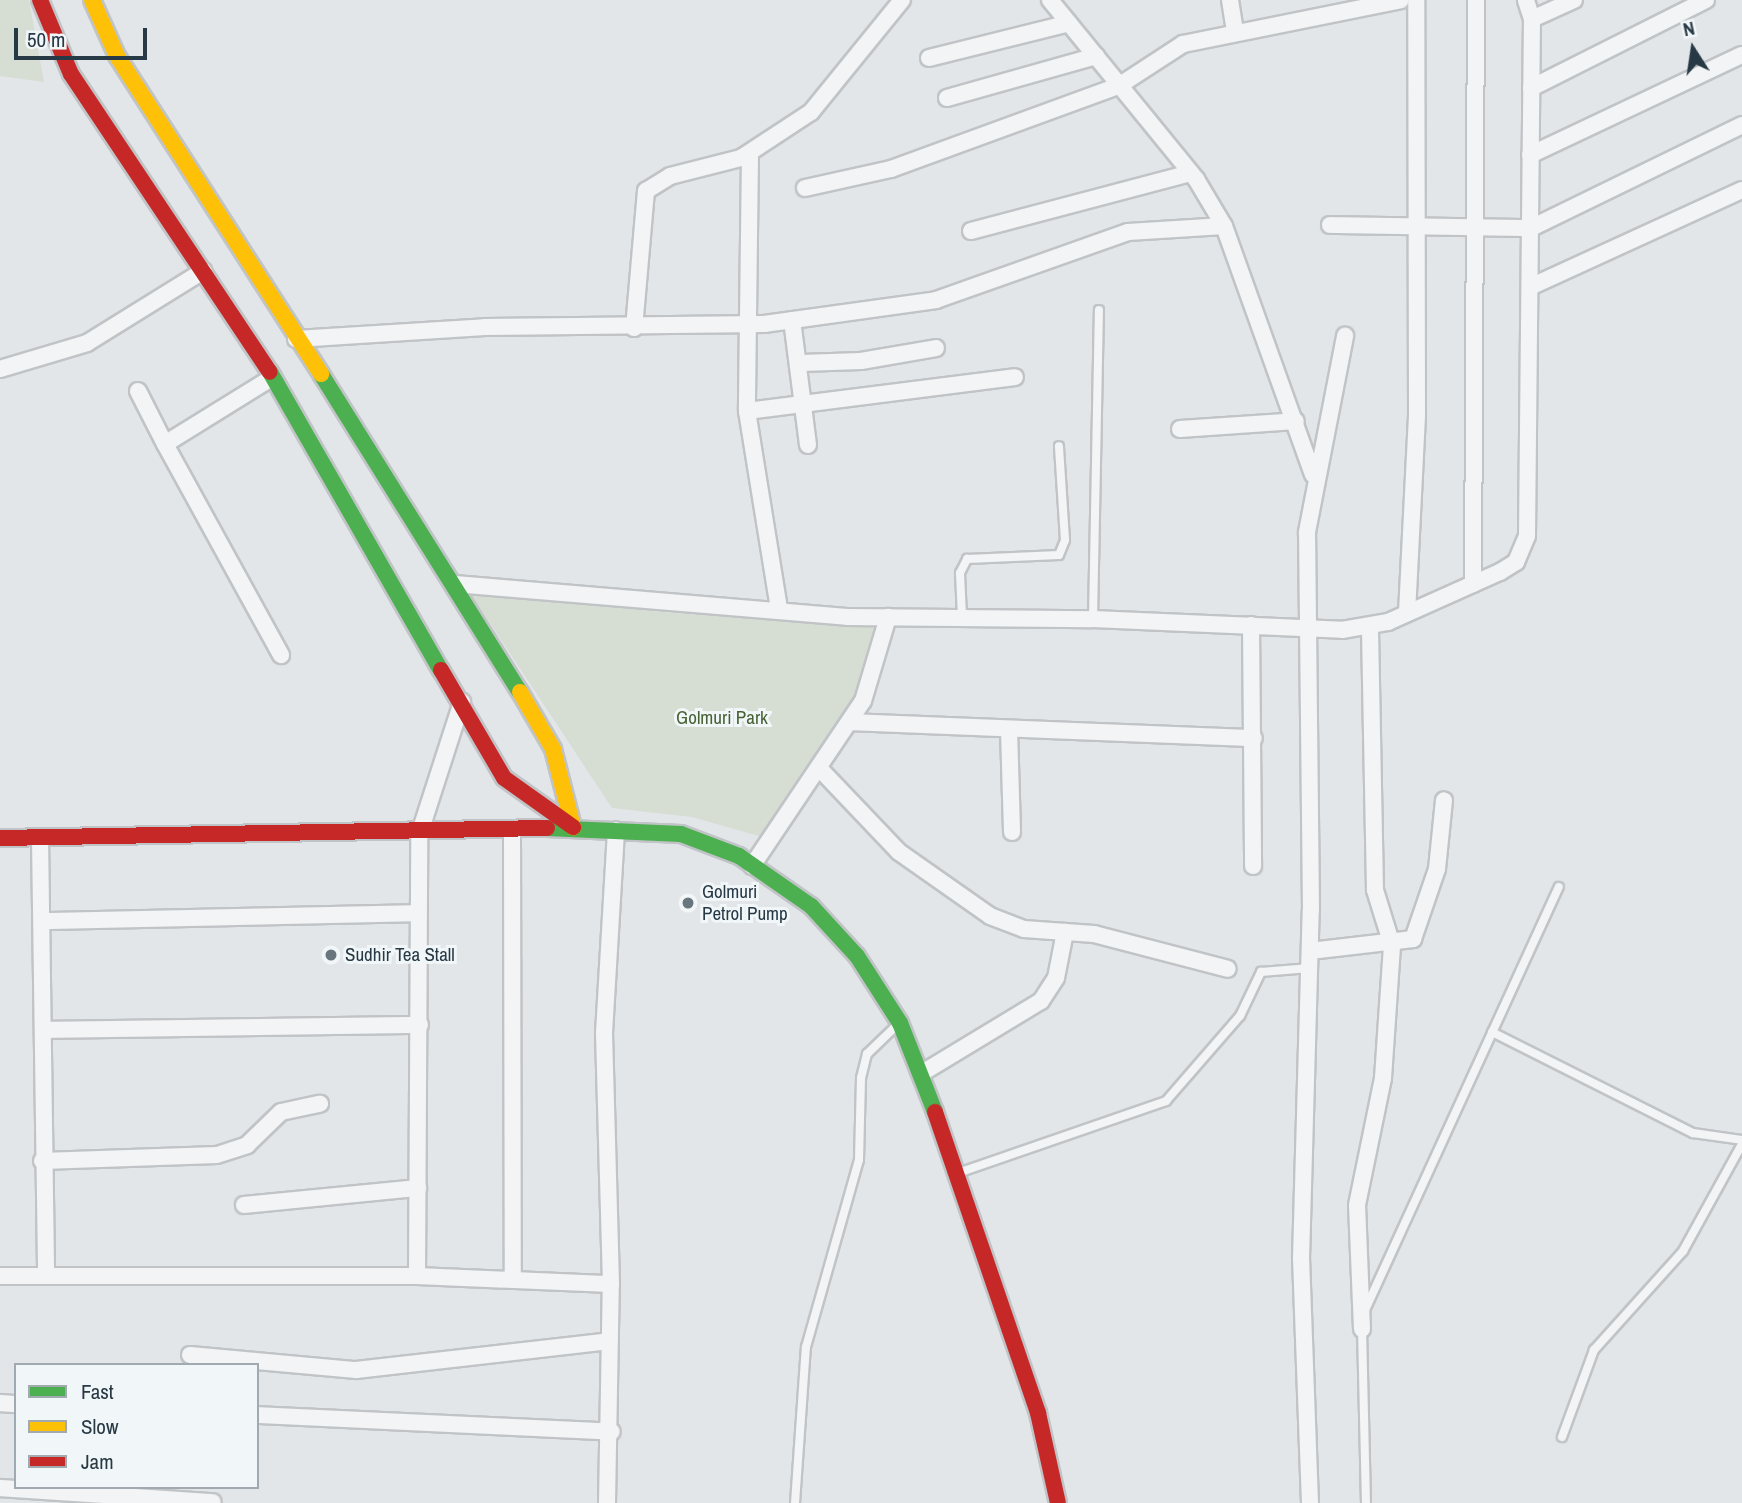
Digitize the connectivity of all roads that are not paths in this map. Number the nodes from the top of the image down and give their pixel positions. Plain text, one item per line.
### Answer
1 (40, 0) edge
2 (92, 0) edge
3 (902, 0) edge
4 (1050, 0) edge
5 (1230, 0) edge
6 (1401, 0) edge
7 (1416, 0) edge
8 (1476, 0) edge
9 (1574, 0) edge
10 (1706, 0) edge
11 (1527, 1) edge
12 (1532, 19) junction
13 (1069, 23) junction
14 (1235, 31) junction
15 (1742, 55) edge
16 (1096, 56) junction
17 (929, 58) dead end
18 (1120, 85) junction
19 (1531, 88) junction
20 (947, 98) dead end
21 (1742, 125) edge
22 (750, 153) junction
23 (1530, 156) junction
24 (1190, 173) junction
25 (805, 188) dead end
26 (1742, 190) edge
27 (1330, 225) dead end
28 (1224, 226) junction
29 (1415, 226) junction
30 (1472, 227) junction
31 (1531, 228) junction
32 (971, 232) dead end
33 (203, 271) junction
34 (1530, 287) junction
35 (1099, 310) dead end
36 (792, 320) junction
37 (747, 325) junction
38 (634, 328) junction
39 (1345, 336) dead end
40 (296, 339) junction
41 (936, 348) dead end
42 (801, 363) junction
43 (0, 369) edge
44 (272, 377) junction
45 (1015, 377) dead end
46 (138, 391) dead end
47 (806, 408) junction
48 (747, 411) junction
49 (1296, 421) junction
50 (1180, 429) dead end
51 (165, 444) junction
52 (808, 445) dead end
53 (1059, 446) dead end
54 (1315, 480) junction
55 (455, 584) junction
56 (1473, 584) junction
57 (779, 609) junction
58 (1407, 613) junction
59 (888, 617) junction
60 (962, 617) junction
61 (1093, 618) junction
62 (1251, 625) junction
63 (1306, 627) junction
64 (1370, 628) junction
65 (281, 655) dead end
66 (462, 702) junction
67 (850, 722) junction
68 (1009, 730) junction
69 (1254, 737) junction
70 (819, 768) junction
71 (1444, 800) dead end
72 (573, 827) junction
73 (512, 830) junction
74 (616, 830) junction
75 (1013, 832) dead end
76 (419, 835) junction
77 (0, 838) edge
78 (40, 838) junction
79 (752, 866) junction
80 (1253, 866) dead end
81 (1559, 887) dead end
82 (416, 914) junction
83 (46, 921) junction
84 (1065, 932) junction
85 (1392, 945) junction
86 (1310, 951) junction
87 (1310, 968) junction
88 (1228, 969) dead end
89 (900, 1023) junction
90 (420, 1025) junction
91 (46, 1030) junction
92 (1492, 1032) junction
93 (922, 1073) junction
94 (320, 1104) dead end
95 (1742, 1142) edge
96 (42, 1161) junction
97 (961, 1172) junction
98 (418, 1188) junction
99 (244, 1205) dead end
100 (46, 1273) junction
101 (0, 1276) edge
102 (417, 1276) junction
103 (513, 1280) junction
104 (611, 1284) junction
105 (1362, 1329) junction
106 (609, 1342) junction
107 (190, 1354) dead end
108 (259, 1415) edge
109 (612, 1432) junction
110 (1562, 1437) dead end
111 (24, 1489) edge
112 (213, 1497) edge
113 (607, 1503) edge
114 (795, 1503) edge
115 (1058, 1503) edge
116 (1310, 1503) edge
117 (1366, 1503) edge

1 - 33 street
2 - 40 street
3 - 22 street
4 - 13 street
5 - 14 street
6 - 14 street
7 - 29 street
8 - 30 street
9 - 12 street
10 - 19 street
11 - 12 street
12 - 19 street
13 - 16 street
13 - 17 street
14 - 18 street
15 - 23 street
16 - 18 street
16 - 20 street
18 - 24 street
18 - 25 street
19 - 23 street
21 - 31 street
22 - 37 street
22 - 38 street
23 - 31 street
24 - 28 street
24 - 32 street
26 - 34 street
27 - 29 street
28 - 36 street
28 - 49 street
29 - 30 street
29 - 58 street
30 - 31 street
30 - 56 street
31 - 34 street
33 - 43 street
33 - 44 street
34 - 56 street
35 - 61 lane
36 - 37 street
36 - 42 street
37 - 38 street
37 - 48 street
38 - 40 street
39 - 54 street
40 - 55 street
41 - 42 street
42 - 47 street
44 - 51 street
44 - 66 street
45 - 47 street
46 - 51 street
47 - 48 street
47 - 52 street
48 - 57 street
49 - 50 street
49 - 54 street
51 - 65 street
53 - 60 lane
54 - 63 street
55 - 57 street
55 - 72 street
56 - 58 street
57 - 59 street
58 - 64 street
59 - 60 street
59 - 67 street
60 - 61 street
61 - 62 street
62 - 63 street
62 - 69 street
63 - 64 street
63 - 86 street
64 - 85 street
66 - 72 street
66 - 76 street
67 - 68 street
67 - 70 street
68 - 69 street
68 - 75 street
69 - 80 street
70 - 79 street
70 - 84 street
71 - 85 street
72 - 73 street
72 - 74 street
73 - 76 street
73 - 103 street
74 - 79 street
74 - 104 street
76 - 78 street
76 - 82 street
77 - 78 street
78 - 83 street
79 - 89 street
81 - 92 lane
82 - 83 street
82 - 90 street
83 - 91 street
84 - 88 street
84 - 93 street
85 - 86 street
85 - 105 street
86 - 87 street
87 - 97 lane
87 - 116 street
89 - 93 street
89 - 114 lane
90 - 91 street
90 - 98 street
91 - 96 street
92 - 95 lane
92 - 105 lane
93 - 97 street
94 - 96 street
95 - 110 lane
96 - 100 street
97 - 115 street
98 - 99 street
98 - 102 street
100 - 101 street
100 - 102 street
102 - 103 street
103 - 104 street
104 - 106 street
105 - 117 lane
106 - 107 street
106 - 109 street
108 - 109 street
109 - 113 street
111 - 112 street

